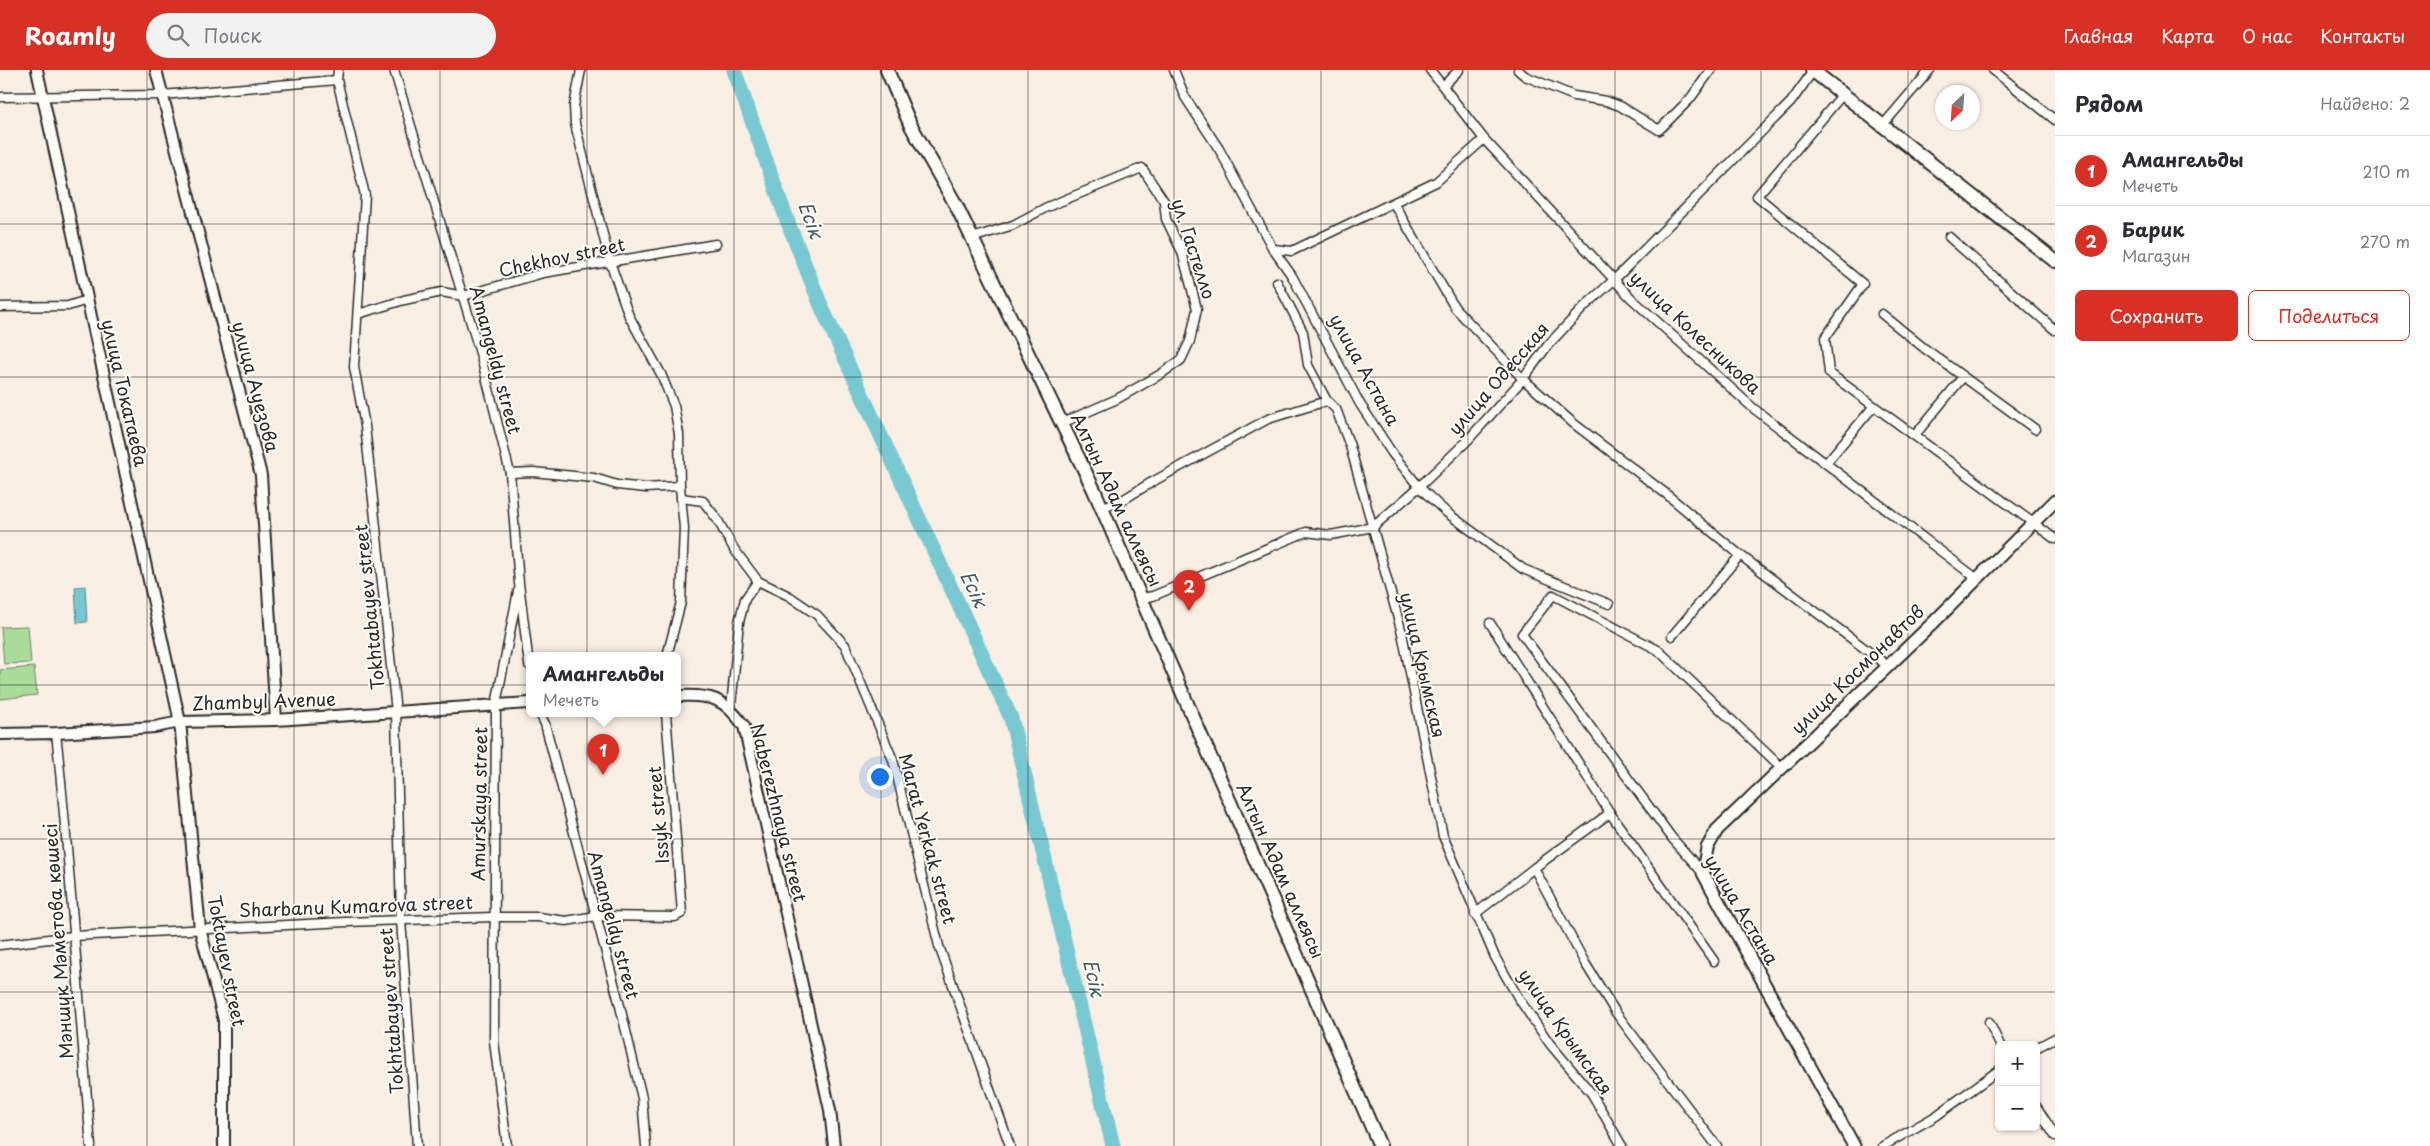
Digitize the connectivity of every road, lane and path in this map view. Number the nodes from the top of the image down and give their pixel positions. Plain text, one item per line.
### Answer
1 (37, 70) edge
2 (156, 70) edge
3 (338, 70) edge
4 (394, 70) edge
5 (581, 70) edge
6 (887, 70) edge
7 (1174, 70) edge
8 (1430, 70) edge
9 (1459, 70) edge
10 (1518, 70) edge
11 (1711, 70) edge
12 (1813, 70) edge
13 (1930, 70) edge
14 (1993, 70) edge
15 (337, 80) junction
16 (1443, 86) junction
17 (1843, 94) junction
18 (162, 95) junction
19 (0, 98) edge
20 (42, 98) junction
21 (2055, 120) edge
22 (1883, 126) junction
23 (1484, 139) junction
24 (1394, 204) junction
25 (1949, 237) dead end
26 (972, 238) junction
27 (716, 244) dead end
28 (1273, 249) junction
29 (2055, 261) edge
30 (610, 262) junction
31 (1615, 278) junction
32 (1277, 282) dead end
33 (463, 296) junction
34 (87, 300) junction
35 (0, 307) edge
36 (358, 314) junction
37 (1882, 314) dead end
38 (2055, 330) edge
39 (1963, 377) junction
40 (1523, 379) junction
41 (1327, 401) junction
42 (1873, 406) junction
43 (1062, 423) junction
44 (2035, 429) dead end
45 (1914, 435) junction
46 (1827, 462) junction
47 (510, 473) junction
48 (680, 486) junction
49 (1419, 486) junction
50 (681, 498) junction
51 (2055, 501) edge
52 (1102, 507) junction
53 (2033, 524) junction
54 (1373, 527) junction
55 (2055, 539) edge
56 (1740, 555) junction
57 (1976, 578) junction
58 (758, 581) junction
59 (519, 583) junction
60 (1142, 598) junction
61 (1609, 604) dead end
62 (1490, 623) dead end
63 (1672, 636) dead end
64 (527, 652) edge
65 (668, 652) edge
66 (1888, 666) junction
67 (681, 696) edge
68 (526, 703) edge
69 (496, 705) junction
70 (731, 708) junction
71 (396, 712) junction
72 (542, 717) edge
73 (666, 717) edge
74 (276, 720) junction
75 (180, 722) junction
76 (56, 733) junction
77 (0, 734) edge
78 (1782, 768) junction
79 (1610, 813) junction
80 (1534, 868) junction
81 (1703, 873) junction
82 (682, 913) joint
83 (1475, 914) junction
84 (596, 916) junction
85 (493, 917) junction
86 (401, 920) junction
87 (200, 929) junction
88 (73, 936) junction
89 (0, 945) edge
90 (1714, 961) dead end
91 (1989, 1022) dead end
92 (2055, 1038) edge
93 (1998, 1041) edge
94 (2040, 1046) edge
95 (1995, 1073) edge
96 (2040, 1112) edge
97 (2055, 1136) edge
98 (91, 1146) edge
99 (224, 1146) edge
100 (416, 1146) edge
101 (507, 1146) edge
102 (646, 1146) edge
103 (834, 1146) edge
104 (1010, 1146) edge
105 (1380, 1146) edge
106 (1622, 1146) edge
107 (1717, 1146) edge
108 (1854, 1146) edge
109 (1883, 1146) edge

1 - 20 street, улица Токатаева
2 - 18 street, улица Ауезова
3 - 15 street, Tokhtabayev street
4 - 33 street, Amangeldy street
5 - 30 street
6 - 26 main road, Алтын Адам аллеясы
7 - 28 street, улица Астана
8 - 16 street, улица Колесникова
9 - 16 street
10 - 11 street
12 - 17 main road
12 - 31 street, улица Одесская
13 - 22 street
14 - 21 street
15 - 18 street
15 - 36 street, Tokhtabayev street
16 - 23 street, улица Колесникова
17 - 22 main road
17 - 42 street
18 - 20 street
18 - 74 street, улица Ауезова
19 - 20 street
20 - 34 street, улица Токатаева
22 - 29 main road
23 - 24 street
23 - 31 street, улица Колесникова
24 - 28 street
24 - 40 street
25 - 38 street
26 - 43 main road, Алтын Адам аллеясы
26 - 43 street, ул. Гастелло
27 - 30 street, Chekhov street
28 - 49 street, улица Астана
30 - 33 street, Chekhov street
30 - 48 street
31 - 40 street, улица Одесская
31 - 46 street, улица Колесникова
32 - 41 street, улица Крымская
33 - 36 street, Chekhov street
33 - 47 street, Amangeldy street
34 - 35 street
34 - 75 street, улица Токатаева
36 - 71 street, Tokhtabayev street
37 - 39 street
39 - 44 street
39 - 45 street
40 - 49 street, улица Одесская
40 - 56 street
41 - 52 street
41 - 54 street, улица Крымская
42 - 45 street
42 - 46 street
43 - 52 main road, Алтын Адам аллеясы
45 - 53 street
46 - 57 street, улица Колесникова
47 - 48 street
47 - 59 street, Amangeldy street
48 - 50 street
49 - 54 street, улица Одесская
49 - 61 street, улица Астана
50 - 58 street
50 - 65 street
51 - 53 main road, улица Космонавтов
52 - 60 main road, Алтын Адам аллеясы
53 - 55 street
53 - 57 main road, улица Космонавтов
54 - 60 street
54 - 83 street, улица Крымская
56 - 63 street
56 - 66 street
57 - 66 main road, улица Космонавтов
58 - 70 street, Naberezhnaya street
58 - 104 street, Marat Yerkak street
59 - 64 street, Amangeldy street
59 - 69 street, Amurskaya street
60 - 105 main road, Алтын Адам аллеясы
62 - 79 street
66 - 78 main road, улица Космонавтов
67 - 70 street
68 - 69 street, Zhambyl Avenue
69 - 71 street, Zhambyl Avenue
69 - 85 street, Amurskaya street
70 - 103 street, Naberezhnaya street
71 - 74 street, Zhambyl Avenue
71 - 86 street, Tokhtabayev street
72 - 84 street, Amangeldy street
73 - 82 street, Issyk street
74 - 75 street, Zhambyl Avenue
75 - 76 street, Zhambyl Avenue
75 - 87 street, Toktayev street
76 - 77 street, Zhambyl Avenue
76 - 88 street, Мәншүк Мәметова көшесі
78 - 81 main road, улица Космонавтов
78 - 81 street, улица Астана
79 - 80 street
79 - 90 street
80 - 83 street
80 - 107 street
81 - 108 main road, улица Астана
82 - 84 street, Sharbanu Kumarova street
83 - 106 street, улица Крымская
84 - 85 street, Sharbanu Kumarova street
84 - 102 street, Amangeldy street
85 - 86 street, Sharbanu Kumarova street
85 - 101 street, Amurskaya street
86 - 87 street, Sharbanu Kumarova street
86 - 100 street, Tokhtabayev street
87 - 88 street, Sharbanu Kumarova street
87 - 99 street, Toktayev street
88 - 89 street, Sharbanu Kumarova street
88 - 98 street, Мәншүк Мәметова көшесі
91 - 93 street
92 - 94 street
95 - 109 street
96 - 97 street

